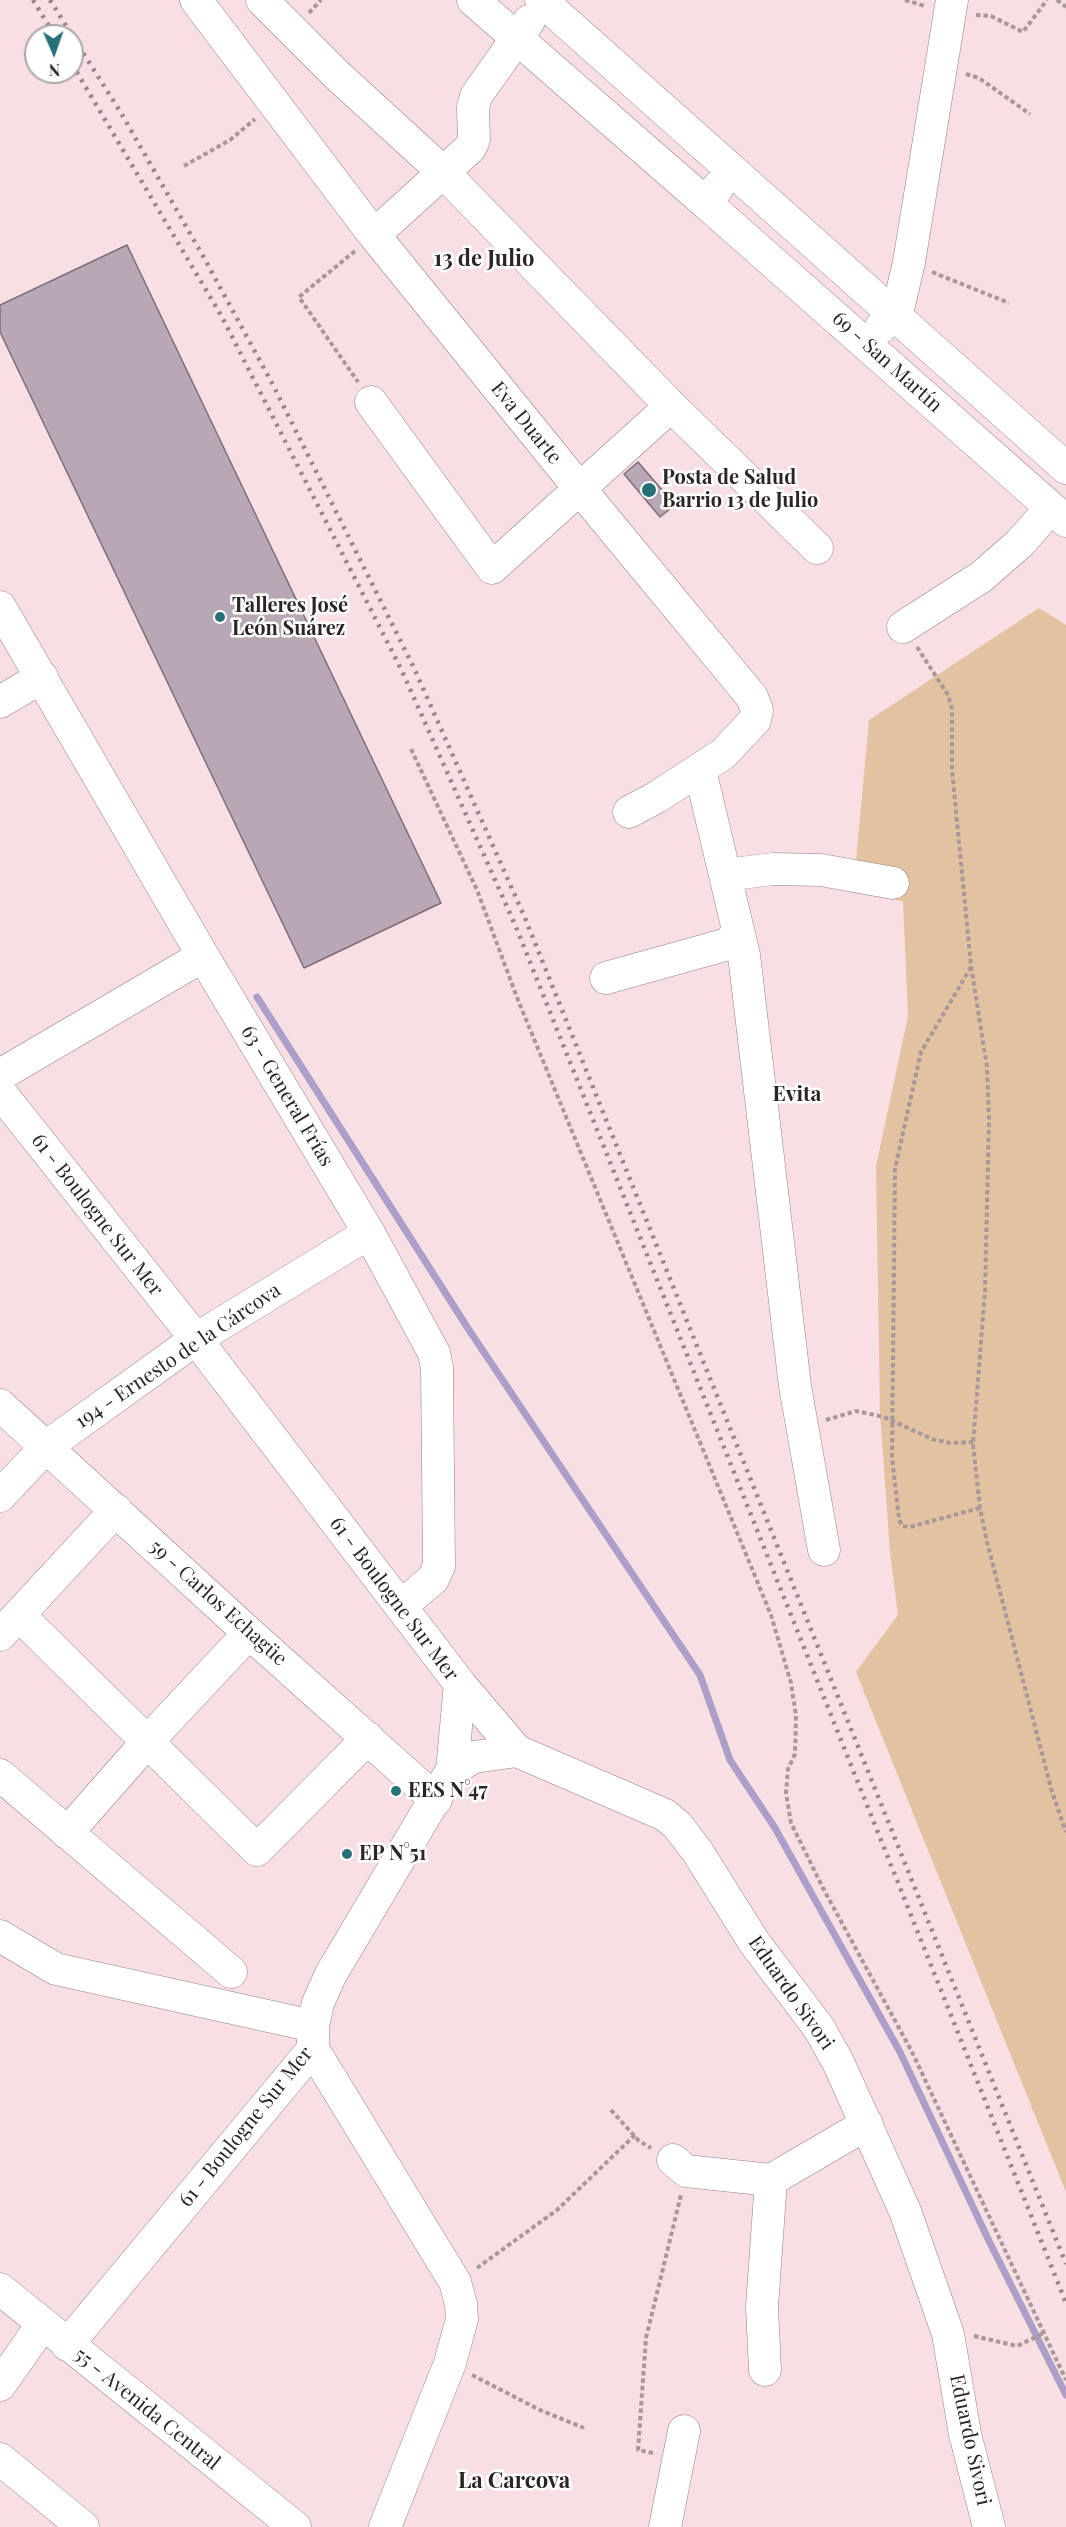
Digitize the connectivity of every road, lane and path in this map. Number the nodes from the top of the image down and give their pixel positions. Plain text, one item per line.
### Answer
1 (196, 0) edge
2 (262, 0) edge
3 (472, 0) edge
4 (542, 0) edge
5 (1047, 0) edge
6 (1057, 0) edge
7 (950, 7) edge
8 (1066, 7) edge
9 (517, 39) junction
10 (942, 68) junction
11 (274, 103) junction
12 (1029, 114) dead end
13 (184, 166) dead end
14 (729, 168) junction
15 (444, 173) junction
16 (707, 204) junction
17 (374, 235) junction
18 (909, 262) junction
19 (1009, 303) dead end
20 (894, 314) junction
21 (866, 344) junction
22 (371, 402) joint
23 (671, 406) junction
24 (1066, 468) edge
25 (580, 489) junction
26 (1059, 515) edge
27 (817, 548) dead end
28 (0, 607) edge
29 (903, 627) joint
30 (42, 677) junction
31 (0, 702) edge
32 (411, 749) dead end
33 (700, 770) junction
34 (629, 812) dead end
35 (725, 875) junction
36 (893, 883) dead end
37 (738, 932) junction
38 (203, 956) junction
39 (971, 966) junction
40 (606, 978) dead end
41 (0, 1075) edge
42 (0, 1092) edge
43 (369, 1233) junction
44 (196, 1339) junction
45 (0, 1405) edge
46 (893, 1420) junction
47 (803, 1429) junction
48 (974, 1442) junction
49 (46, 1447) junction
50 (0, 1496) edge
51 (980, 1508) junction
52 (116, 1510) junction
53 (824, 1550) dead end
54 (401, 1606) junction
55 (9, 1625) edge
56 (249, 1633) junction
57 (460, 1684) junction
58 (368, 1738) junction
59 (147, 1742) junction
60 (517, 1751) junction
61 (452, 1770) junction
62 (0, 1775) edge
63 (436, 1800) junction
64 (1066, 1832) edge
65 (68, 1833) junction
66 (0, 1936) edge
67 (231, 1972) dead end
68 (313, 2038) junction
69 (611, 2110) dead end
70 (867, 2124) junction
71 (635, 2135) junction
72 (680, 2166) junction
73 (771, 2180) junction
74 (455, 2282) junction
75 (0, 2289) edge
76 (42, 2325) junction
77 (1042, 2333) junction
78 (948, 2334) junction
79 (67, 2345) junction
80 (450, 2363) junction
81 (765, 2370) dead end
82 (1066, 2380) edge
83 (0, 2385) edge
84 (584, 2428) dead end
85 (684, 2431) dead end
86 (638, 2450) dead end
87 (0, 2459) edge
88 (83, 2527) edge
89 (295, 2527) edge
90 (385, 2527) edge
91 (665, 2527) edge
92 (989, 2527) edge

1 - 11 street, Eva Duarte
2 - 15 street
3 - 9 street, 69 - San Martín
4 - 9 street
4 - 14 street, 69 - San Martín
5 - 7 path
6 - 8 path
7 - 10 street
9 - 15 street
9 - 16 street, 69 - San Martín
10 - 12 path
10 - 18 street
11 - 13 path
11 - 17 street, Eva Duarte
14 - 16 street
14 - 20 street, 69 - San Martín
15 - 17 street
15 - 23 street
16 - 21 street, 69 - San Martín
17 - 22 path
17 - 25 street, Eva Duarte
18 - 19 path
18 - 20 street
20 - 21 street
20 - 24 street, 69 - San Martín
21 - 26 street, 69 - San Martín
22 - 25 street
23 - 25 street
23 - 27 street
25 - 33 street, Eva Duarte
26 - 29 street
28 - 30 street, 63 - General Frías
29 - 39 path
30 - 31 street
30 - 38 street, 63 - General Frías
32 - 77 path
33 - 34 street, Eva Duarte
33 - 35 street
35 - 36 street
35 - 37 street
37 - 40 street
37 - 47 street
38 - 41 street
38 - 43 street, 63 - General Frías
39 - 46 path
39 - 48 path
42 - 44 street, 61 - Boulogne Sur Mer
43 - 44 street, 194 - Ernesto de la Cárcova
43 - 54 street, 63 - General Frías
44 - 49 street, 194 - Ernesto de la Cárcova
44 - 54 street, 61 - Boulogne Sur Mer
45 - 49 street, 59 - Carlos Echagüe
46 - 47 path
46 - 48 path
46 - 51 path
47 - 53 street
48 - 51 path
49 - 50 street, 194 - Ernesto de la Cárcova
49 - 52 street, 59 - Carlos Echagüe
51 - 64 path
52 - 55 street
52 - 56 street, 59 - Carlos Echagüe
54 - 57 street, 61 - Boulogne Sur Mer
55 - 59 street
56 - 58 street, 59 - Carlos Echagüe
56 - 59 street
57 - 60 street, Eduardo Sivori
57 - 61 street, 61 - Boulogne Sur Mer
58 - 59 street
58 - 63 street, 59 - Carlos Echagüe
59 - 65 street
60 - 61 street
60 - 70 street, Eduardo Sivori
61 - 63 street, 61 - Boulogne Sur Mer
62 - 65 street
63 - 68 street, 61 - Boulogne Sur Mer
65 - 67 street
66 - 68 street
68 - 74 street
68 - 79 street, 61 - Boulogne Sur Mer
69 - 71 path
70 - 73 street
70 - 78 street, Eduardo Sivori
71 - 72 path
71 - 74 path
72 - 73 street
72 - 86 path
73 - 81 street
74 - 80 street
75 - 76 street, 55 - Avenida Central
76 - 79 street, 55 - Avenida Central
76 - 83 street
77 - 78 path
77 - 82 path
78 - 92 street, Eduardo Sivori
79 - 89 street, 55 - Avenida Central
80 - 84 path
80 - 90 street
85 - 91 street
87 - 88 street

